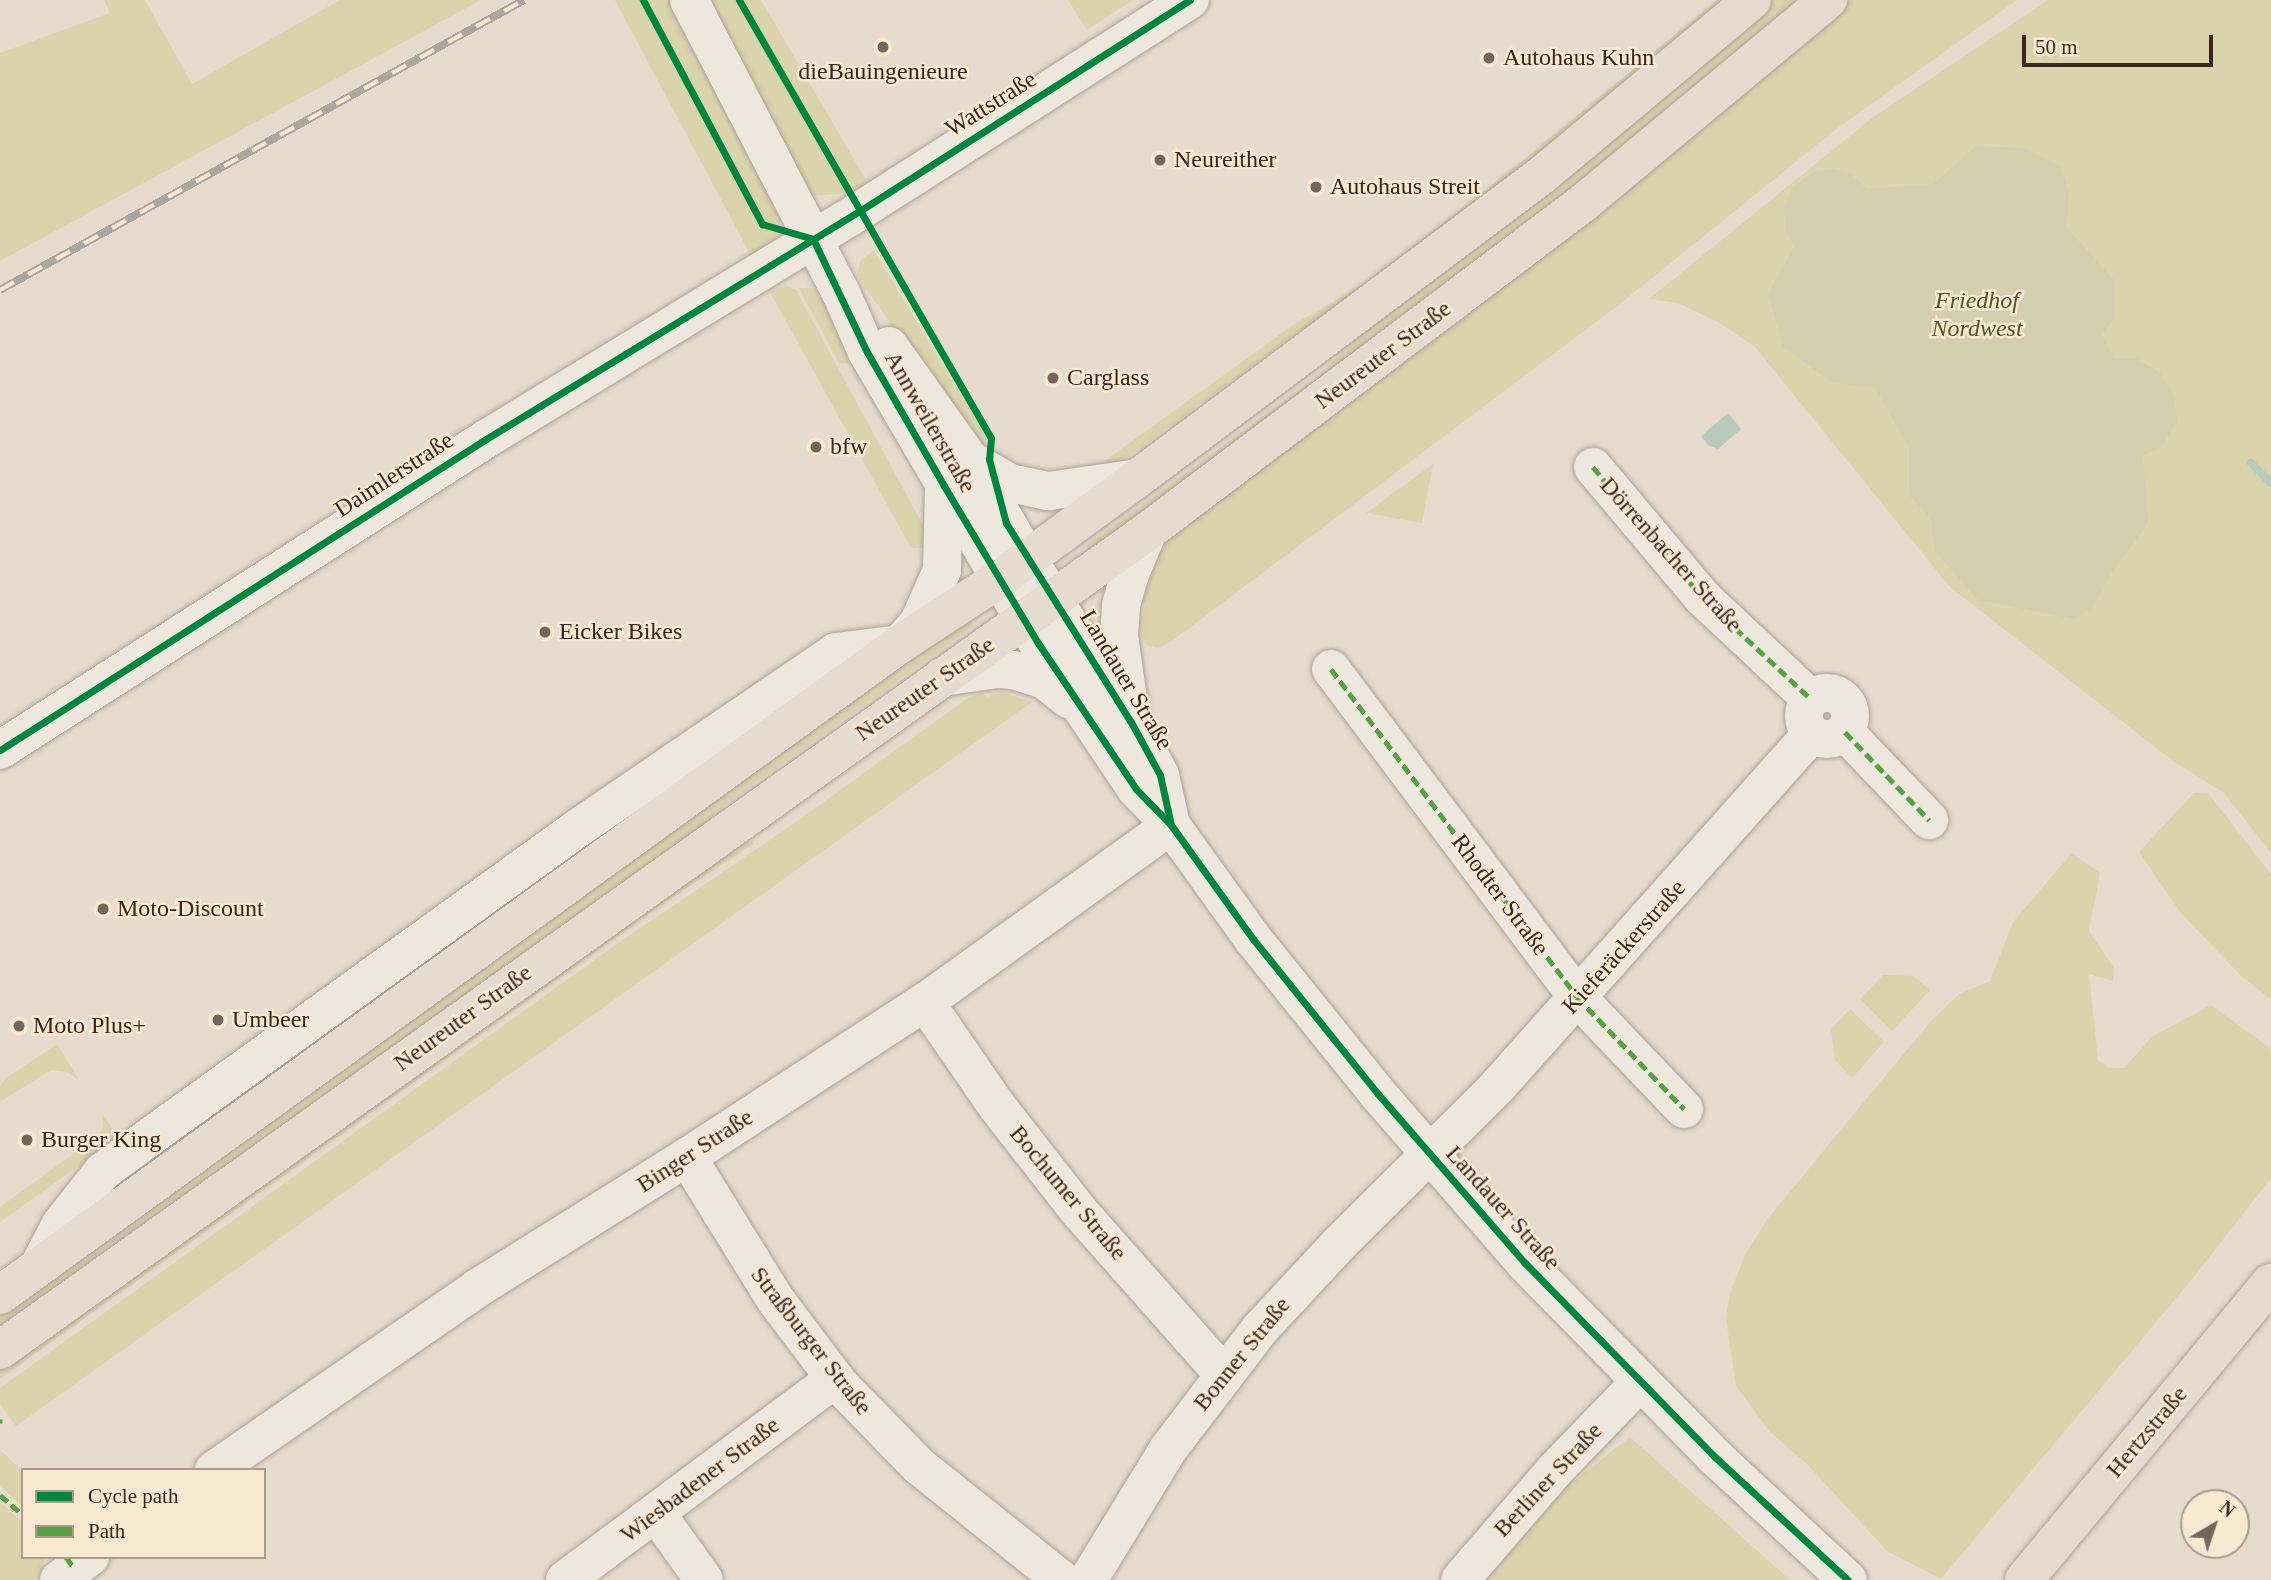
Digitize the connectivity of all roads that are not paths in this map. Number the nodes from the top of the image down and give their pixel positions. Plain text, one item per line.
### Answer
1 (689, 0) edge
2 (1190, 0) edge
3 (1752, 0) edge
4 (1828, 0) edge
5 (813, 239) junction
6 (1592, 467) dead end
7 (957, 473) junction
8 (1139, 478) junction
9 (1148, 531) junction
10 (1014, 568) junction
11 (1038, 609) junction
12 (900, 645) junction
13 (1331, 669) dead end
14 (942, 677) junction
15 (1081, 710) junction
16 (1131, 722) junction
17 (1823, 722) junction
18 (0, 750) edge
19 (1929, 820) dead end
20 (1171, 825) junction
21 (1577, 998) junction
22 (926, 1002) junction
23 (1684, 1109) dead end
24 (1430, 1155) junction
25 (687, 1157) junction
26 (39, 1266) junction
27 (2271, 1283) edge
28 (0, 1295) edge
29 (0, 1350) edge
30 (1223, 1374) junction
31 (835, 1379) junction
32 (1640, 1382) junction
33 (217, 1468) edge
34 (656, 1513) junction
35 (565, 1580) edge
36 (704, 1580) edge
37 (1062, 1580) edge
38 (1088, 1580) edge
39 (1460, 1580) edge
40 (1848, 1580) edge
41 (2024, 1580) edge

1 - 5 street, Annweilerstraße
2 - 5 street, Wattstraße
3 - 8 main road, Neureuter Straße
4 - 9 main road, Neureuter Straße
5 - 7 street, Annweilerstraße
5 - 18 street, Daimlerstraße
6 - 17 street, Dörrenbacher Straße
7 - 8 street
7 - 10 street, Annweilerstraße
7 - 12 street
8 - 10 main road, Neureuter Straße
9 - 11 main road, Neureuter Straße
9 - 16 street
10 - 11 street, Annweilerstraße
10 - 12 main road, Neureuter Straße
11 - 14 main road, Neureuter Straße
11 - 15 street, Landauer Straße
11 - 16 street, Landauer Straße
12 - 26 main road, Neureuter Straße
12 - 26 street, Neureuter Straße
13 - 21 street, Rhodter Straße
14 - 15 street
14 - 29 main road, Neureuter Straße
15 - 20 street, Landauer Straße
16 - 20 street, Landauer Straße
17 - 19 street, Dörrenbacher Straße
17 - 21 street, Kieferäckerstraße
20 - 22 street, Binger Straße
20 - 24 street, Landauer Straße
21 - 23 street, Rhodter Straße
21 - 24 street, Kieferäckerstraße
22 - 25 street, Binger Straße
22 - 30 street, Bochumer Straße
24 - 30 street, Bonner Straße
24 - 32 street, Landauer Straße
25 - 31 street, Straßburger Straße
25 - 33 street, Binger Straße
26 - 28 main road, Neureuter Straße
27 - 41 main road, Hertzstraße
30 - 38 street, Bonner Straße
31 - 34 street, Wiesbadener Straße
31 - 37 street, Straßburger Straße
32 - 39 street, Berliner Straße
32 - 40 street, Landauer Straße
34 - 35 street, Wiesbadener Straße
34 - 36 street

